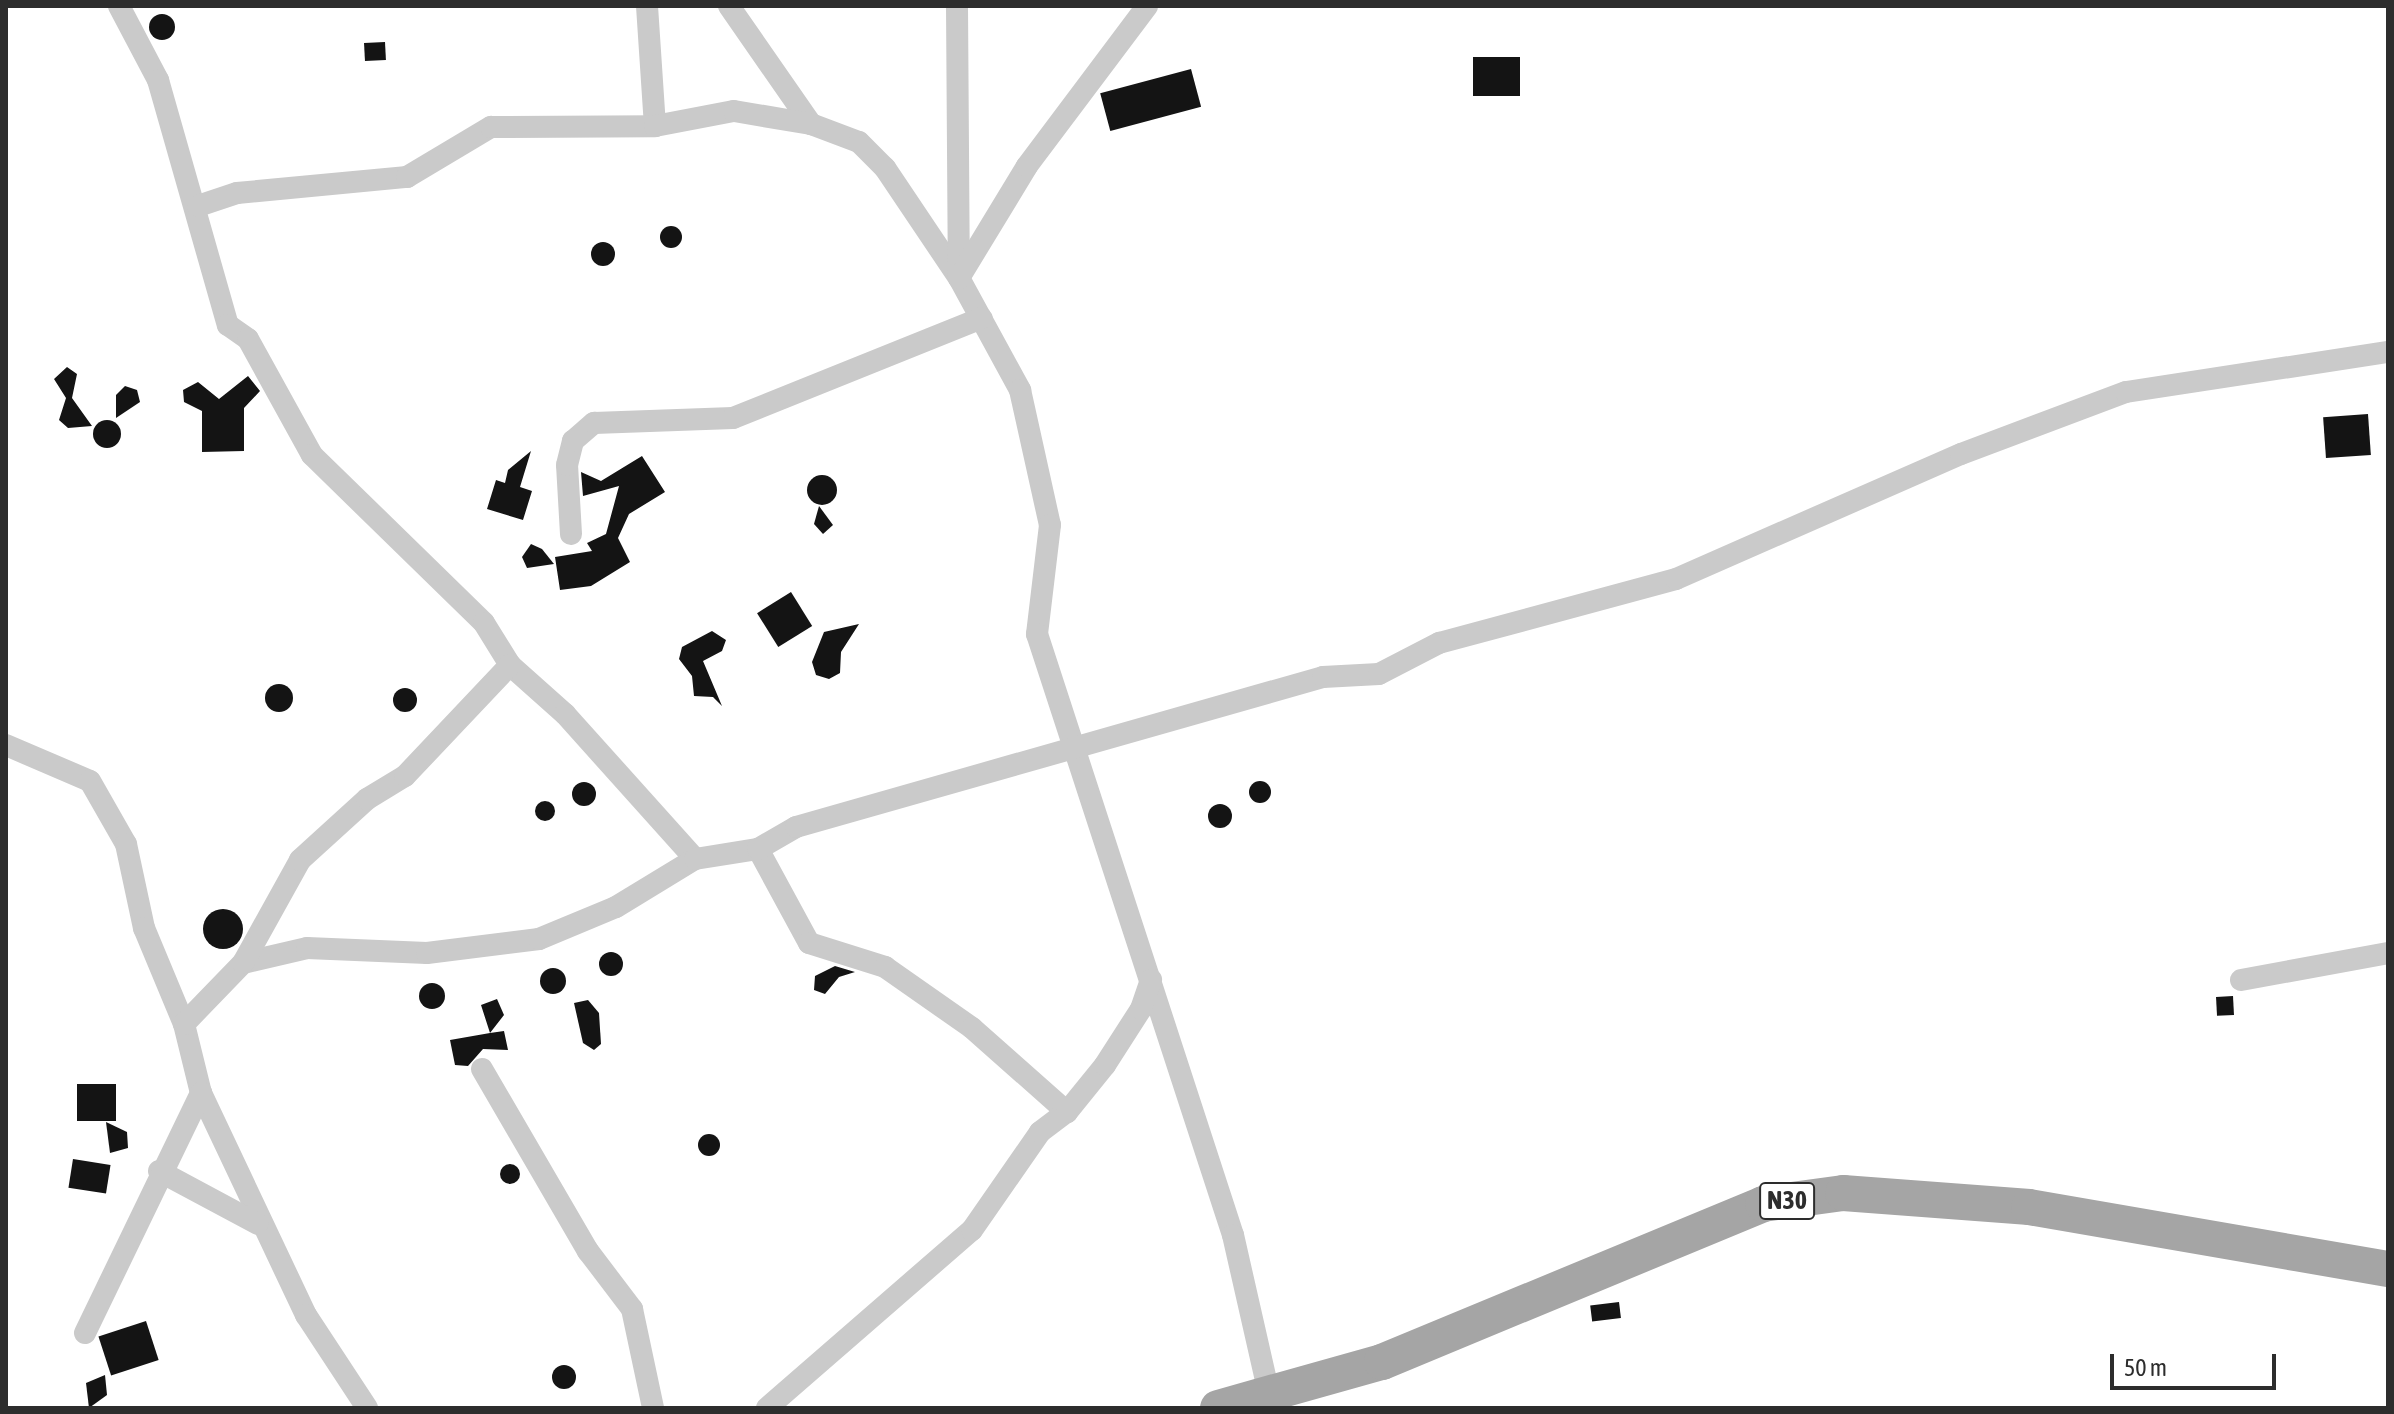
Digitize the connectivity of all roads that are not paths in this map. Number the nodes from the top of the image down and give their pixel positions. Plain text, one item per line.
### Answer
1 (119, 6) edge
2 (647, 6) edge
3 (729, 6) edge
4 (957, 6) edge
5 (1147, 6) edge
6 (811, 124) junction
7 (655, 126) junction
8 (198, 206) junction
9 (959, 278) junction
10 (982, 318) junction
11 (2388, 352) edge
12 (571, 534) dead end
13 (510, 665) junction
14 (6, 745) edge
15 (1072, 747) junction
16 (758, 849) junction
17 (695, 859) junction
18 (2388, 953) edge
19 (243, 963) junction
20 (1151, 980) junction
21 (2241, 980) dead end
22 (184, 1024) junction
23 (482, 1069) dead end
24 (201, 1093) junction
25 (1067, 1112) junction
26 (159, 1171) junction
27 (258, 1224) junction
28 (2388, 1269) edge
29 (85, 1333) dead end
30 (1269, 1394) junction
31 (367, 1408) edge
32 (653, 1408) edge
33 (767, 1408) edge
34 (1218, 1408) edge

1 - 8 street
2 - 7 street
3 - 6 street
4 - 9 street
5 - 9 street
6 - 7 street
6 - 9 street
7 - 8 street
8 - 13 street
9 - 10 street
10 - 12 street
10 - 15 street
11 - 15 street
13 - 17 street
13 - 19 street
14 - 22 street
15 - 16 street
15 - 20 street
16 - 17 street
16 - 25 street
17 - 19 street
18 - 21 street
19 - 22 street
20 - 25 street
20 - 30 street
22 - 24 street
23 - 32 street
24 - 26 street
24 - 27 street
25 - 33 street
26 - 27 street
26 - 29 street
27 - 31 street
28 - 30 main road, N30
30 - 34 main road, N30

